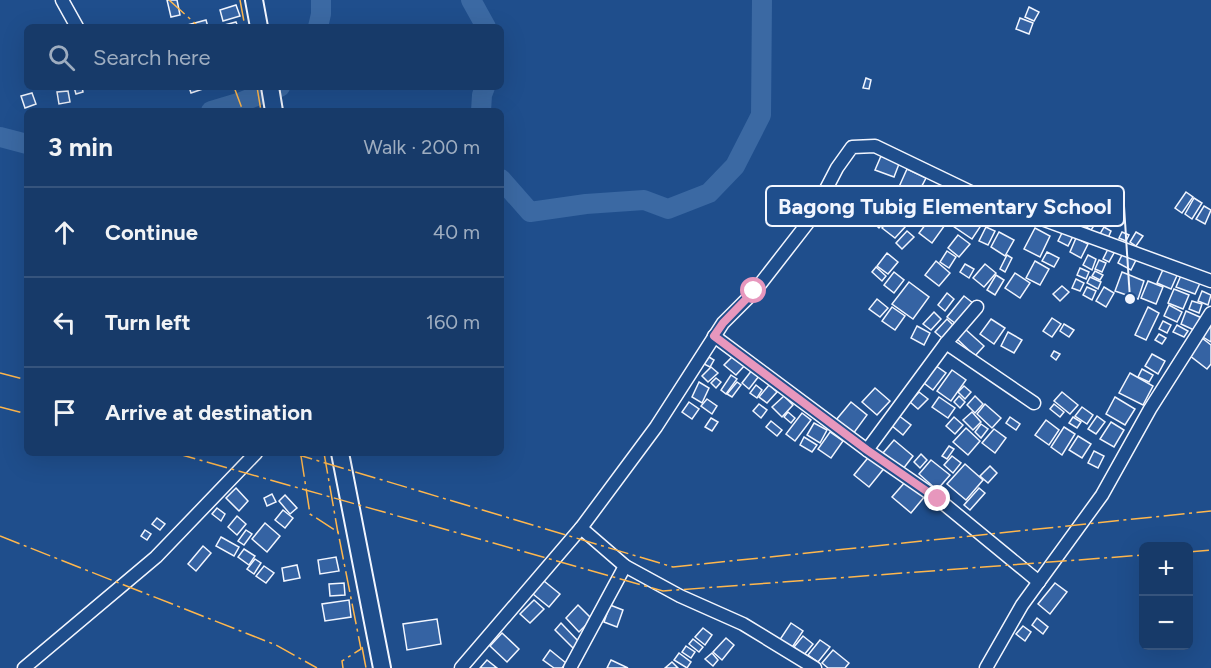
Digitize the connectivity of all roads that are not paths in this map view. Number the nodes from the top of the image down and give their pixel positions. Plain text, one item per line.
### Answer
1 (62, 0) edge
2 (254, 0) edge
3 (74, 24) edge
4 (258, 24) edge
5 (270, 90) edge
6 (274, 108) edge
7 (1211, 281) edge
8 (977, 307) dead end
9 (1211, 313) edge
10 (714, 336) junction
11 (946, 344) junction
12 (1034, 403) dead end
13 (867, 450) junction
14 (253, 456) edge
15 (341, 456) edge
16 (581, 528) junction
17 (625, 566) junction
18 (1039, 582) junction
19 (24, 668) edge
20 (382, 668) edge
21 (461, 668) edge
22 (570, 668) edge
23 (815, 668) edge
24 (986, 668) edge

1 - 3 street
2 - 4 main road
5 - 6 main road
7 - 10 street
8 - 11 street
9 - 18 street
10 - 13 street
10 - 16 street
11 - 12 street
11 - 13 street
13 - 18 street
14 - 19 street
15 - 20 main road
16 - 17 street
16 - 21 street
17 - 22 street
17 - 23 street
18 - 24 street

